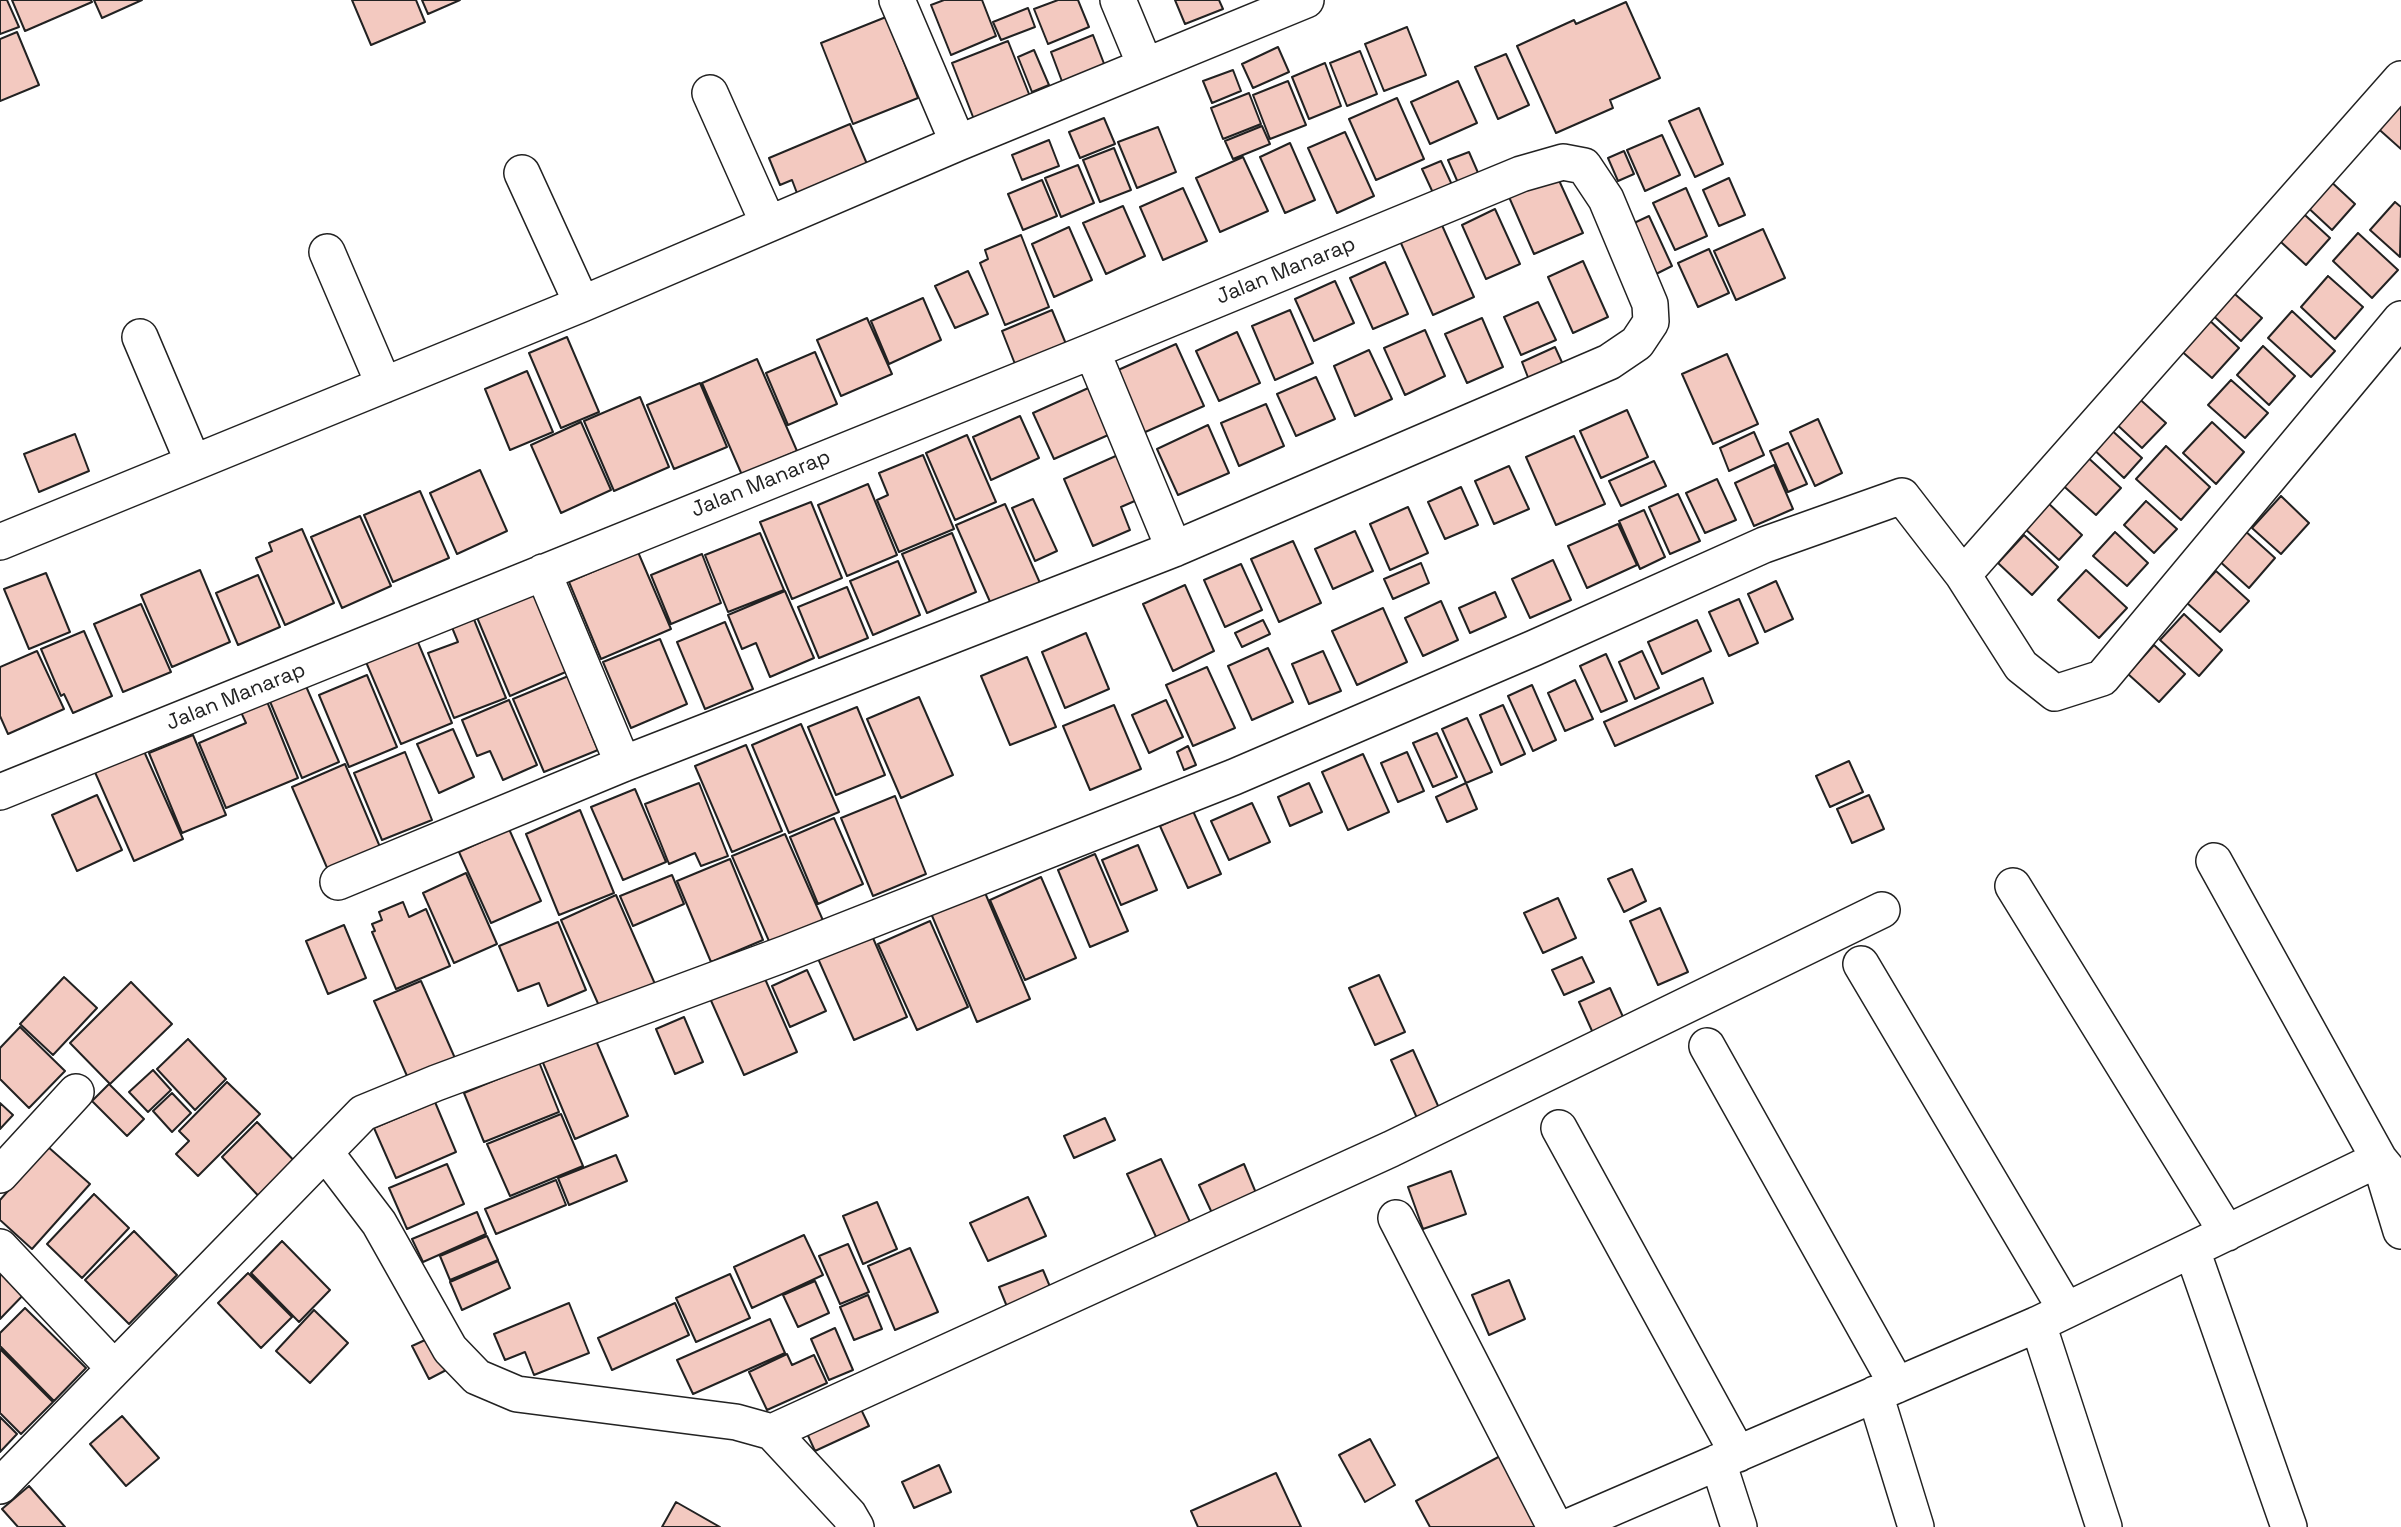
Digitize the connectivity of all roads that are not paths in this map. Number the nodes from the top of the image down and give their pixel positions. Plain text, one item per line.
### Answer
1 (897, 0) edge
2 (1118, 0) edge
3 (1306, 0) edge
4 (1144, 65) junction
5 (2401, 79) edge
6 (710, 93) dead end
7 (958, 143) junction
8 (523, 173) dead end
9 (768, 223) junction
10 (327, 252) dead end
11 (582, 304) junction
12 (2401, 319) edge
13 (140, 337) dead end
14 (1092, 351) junction
15 (384, 385) junction
16 (193, 462) junction
17 (3, 532) edge
18 (1174, 549) junction
19 (543, 572) junction
20 (1963, 575) junction
21 (623, 764) junction
22 (0, 792) edge
23 (2214, 861) dead end
24 (338, 882) dead end
25 (2013, 886) dead end
26 (1882, 910) dead end
27 (1861, 964) dead end
28 (1707, 1046) dead end
29 (76, 1092) dead end
30 (1559, 1128) dead end
31 (326, 1152) junction
32 (2379, 1159) junction
33 (0, 1175) edge
34 (2401, 1186) edge
35 (1396, 1218) dead end
36 (2401, 1231) edge
37 (2227, 1233) junction
38 (0, 1247) edge
39 (2193, 1250) junction
40 (2052, 1317) junction
41 (114, 1368) junction
42 (1886, 1390) junction
43 (772, 1432) junction
44 (1728, 1458) junction
45 (0, 1486) edge
46 (856, 1527) edge
47 (1555, 1527) edge
48 (1568, 1527) edge
49 (1739, 1527) edge
50 (1916, 1527) edge
51 (2104, 1527) edge
52 (2289, 1527) edge

1 - 7 street
2 - 4 street
3 - 4 street
4 - 7 street
5 - 20 street
6 - 9 street
7 - 9 street
8 - 11 street
9 - 11 street
10 - 15 street
11 - 15 street
12 - 20 street
13 - 16 street
14 - 18 street
14 - 18 street, Jalan Manarap
14 - 19 street, Jalan Manarap
15 - 16 street
16 - 17 street
18 - 21 street, Jalan Manarap
19 - 21 street
19 - 22 street, Jalan Manarap
20 - 31 street
21 - 24 street, Jalan Manarap
23 - 32 street
25 - 37 street
26 - 43 street
27 - 40 street
28 - 42 street
29 - 33 street
30 - 44 street
31 - 41 street
31 - 43 street
32 - 34 street
32 - 36 street
32 - 37 street
35 - 47 street
37 - 39 street
38 - 41 street
39 - 40 street
39 - 52 street
40 - 42 street
40 - 51 street
41 - 45 street
42 - 44 street
42 - 50 street
43 - 46 street
44 - 48 street
44 - 49 street

